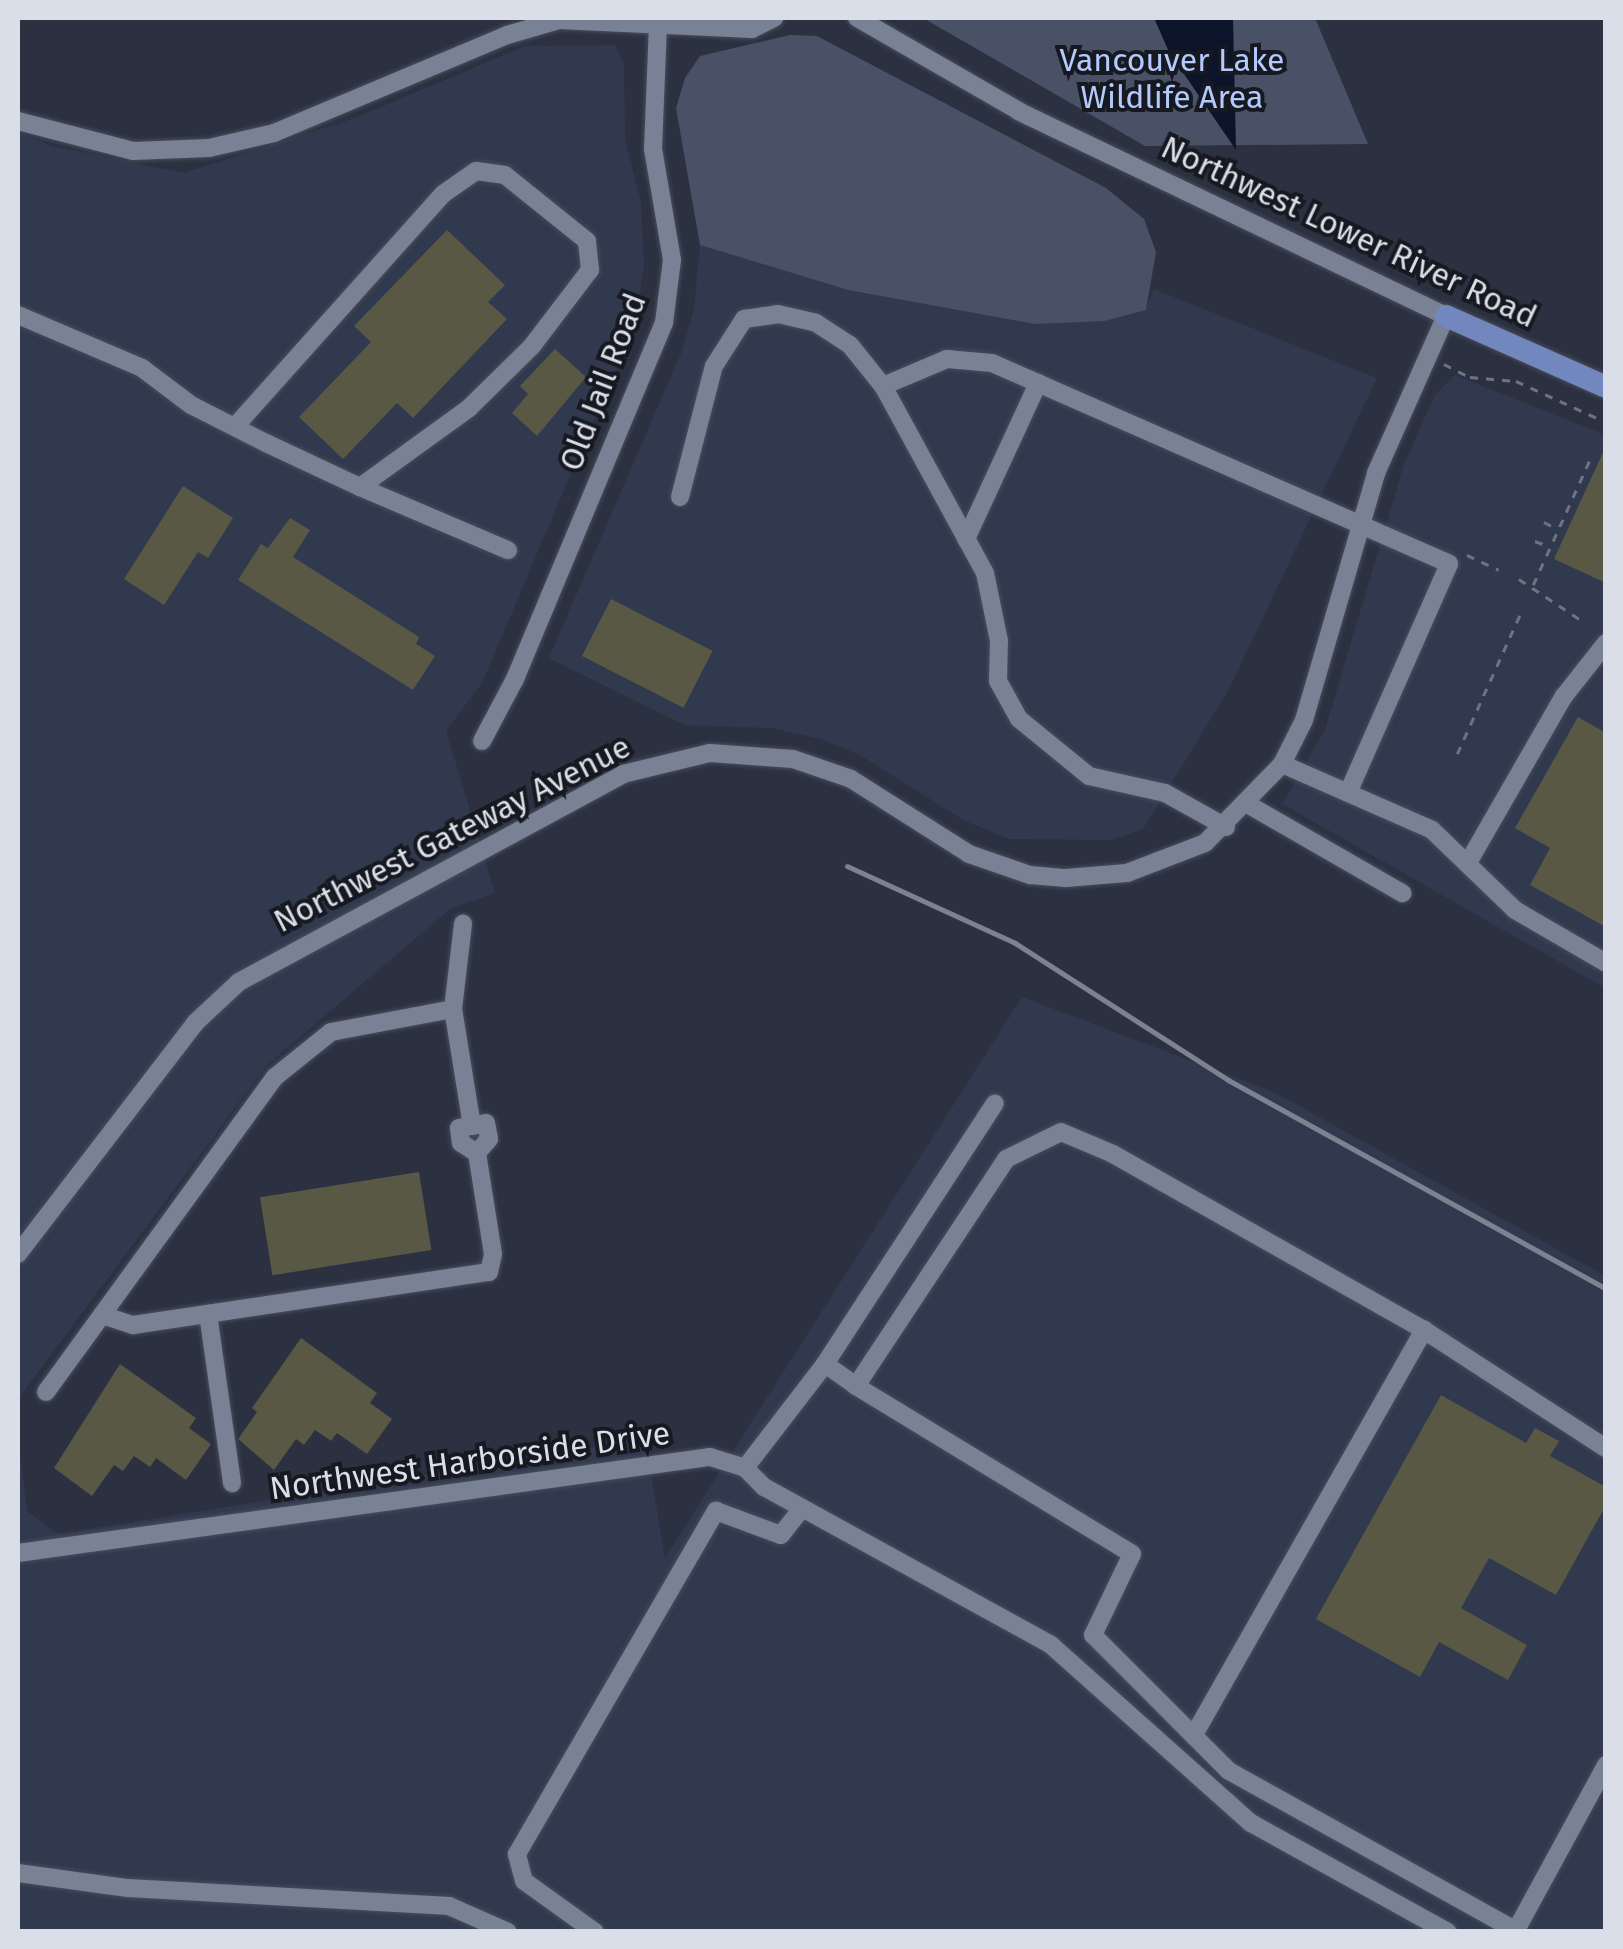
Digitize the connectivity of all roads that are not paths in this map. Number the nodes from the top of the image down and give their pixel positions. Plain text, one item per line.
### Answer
1 (774, 18) edge
2 (857, 18) edge
3 (658, 22) junction
4 (19, 128) edge
5 (18, 315) edge
6 (1446, 316) junction
7 (1038, 383) junction
8 (883, 386) junction
9 (1606, 387) edge
10 (235, 428) junction
11 (360, 487) junction
12 (680, 497) dead end
13 (1362, 522) junction
14 (966, 540) junction
15 (508, 550) dead end
16 (1606, 644) edge
17 (482, 741) dead end
18 (1282, 764) junction
19 (1348, 793) junction
20 (1249, 804) junction
21 (1226, 827) junction
22 (1469, 861) junction
23 (1402, 893) dead end
24 (463, 924) dead end
25 (1606, 963) edge
26 (453, 1009) junction
27 (995, 1103) dead end
28 (18, 1254) edge
29 (208, 1314) junction
30 (102, 1315) junction
31 (1424, 1330) junction
32 (824, 1364) junction
33 (856, 1386) junction
34 (46, 1392) dead end
35 (1606, 1448) edge
36 (746, 1468) junction
37 (232, 1482) dead end
38 (802, 1508) junction
39 (18, 1554) edge
40 (1195, 1734) junction
41 (1606, 1765) edge
42 (18, 1874) edge
43 (1516, 1931) edge
44 (508, 1932) edge
45 (596, 1932) edge
46 (1448, 1932) edge

1 - 3 street
2 - 6 street, Northwest Lower River Road
3 - 4 street
3 - 17 street, Old Jail Road
5 - 10 street
6 - 9 main road, Northwest Lower River Road
6 - 13 street, Northwest Gateway Avenue
7 - 8 street
7 - 13 street
7 - 14 street
8 - 12 street
8 - 14 street
10 - 11 street
10 - 11 street
11 - 15 street
13 - 18 street, Northwest Gateway Avenue
13 - 19 street
14 - 21 street
16 - 22 street
18 - 19 street
18 - 20 street, Northwest Gateway Avenue
19 - 22 street
20 - 21 street, Northwest Gateway Avenue
20 - 23 street
21 - 28 street, Northwest Gateway Avenue
22 - 25 street
24 - 26 street
26 - 29 street
26 - 30 street
27 - 32 street
29 - 30 street
29 - 37 street
30 - 34 street
31 - 33 street
31 - 35 street
31 - 40 street
32 - 33 street
32 - 36 street
33 - 40 street
36 - 38 street, Northwest Harborside Drive
36 - 39 street, Northwest Harborside Drive
38 - 45 street
38 - 46 street, Northwest Harborside Drive
40 - 43 street
41 - 43 street
42 - 44 street

